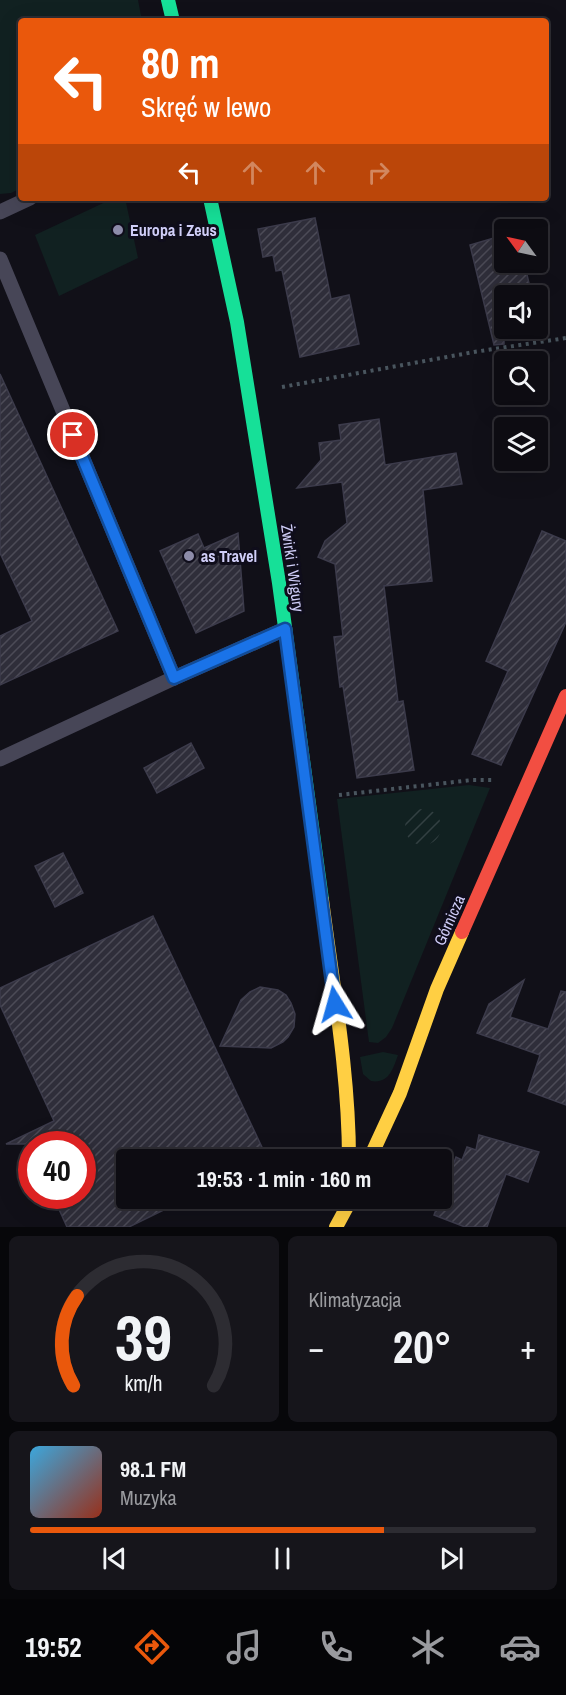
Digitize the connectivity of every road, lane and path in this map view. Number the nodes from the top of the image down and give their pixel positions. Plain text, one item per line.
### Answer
1 (168, 0) edge
2 (172, 18) edge
3 (24, 201) edge
4 (211, 201) edge
5 (0, 212) edge
6 (0, 259) edge
7 (566, 338) edge
8 (278, 388) dead end
9 (285, 629) junction
10 (174, 678) junction
11 (566, 696) edge
12 (0, 759) edge
13 (494, 780) dead end
14 (332, 796) dead end
15 (349, 1149) edge
16 (374, 1149) edge
17 (346, 1209) edge
18 (336, 1227) edge

1 - 2 street
3 - 5 lane
4 - 9 street, Żwirki i Wigury
6 - 10 lane
7 - 8 path
9 - 10 lane
9 - 15 street, Żwirki i Wigury
10 - 12 lane
11 - 16 street, Górnicza
13 - 14 path
17 - 18 street

